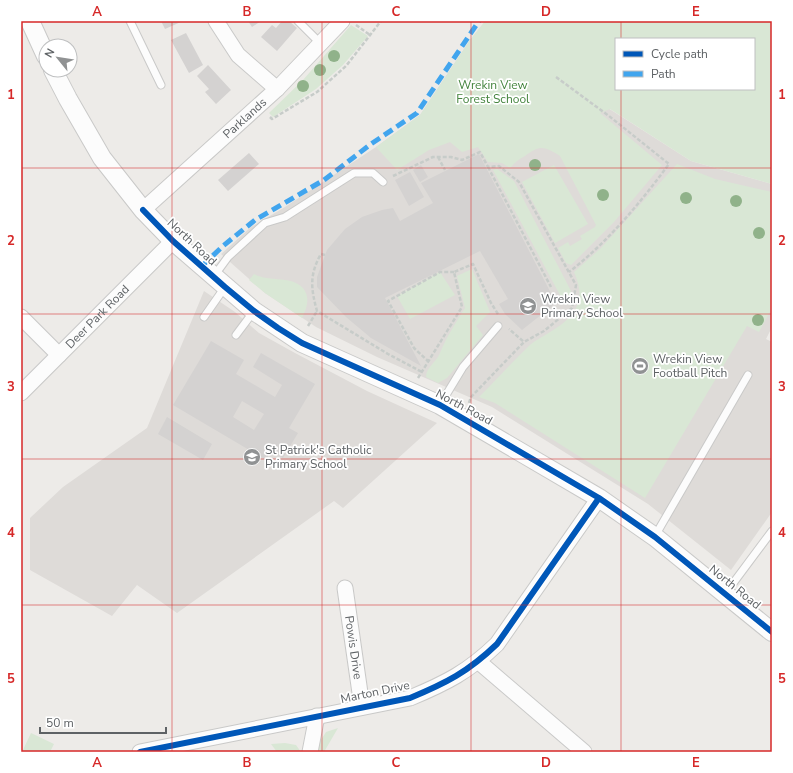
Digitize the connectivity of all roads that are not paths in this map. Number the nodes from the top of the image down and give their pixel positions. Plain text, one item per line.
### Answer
1 (30, 21) edge
2 (130, 21) edge
3 (216, 21) edge
4 (298, 21) edge
5 (342, 21) edge
6 (38, 38) edge
7 (320, 43) junction
8 (57, 78) edge
9 (161, 85) dead end
10 (278, 89) junction
11 (383, 182) road end
12 (143, 210) junction
13 (173, 241) junction
14 (219, 282) junction
15 (254, 311) junction
16 (21, 317) edge
17 (204, 317) dead end
18 (498, 326) dead end
19 (236, 335) dead end
20 (59, 355) junction
21 (748, 375) dead end
22 (21, 393) edge
23 (440, 405) junction
24 (599, 498) junction
25 (772, 531) edge
26 (655, 537) junction
27 (345, 588) dead end
28 (725, 594) junction
29 (772, 632) edge
30 (479, 662) junction
31 (362, 707) junction
32 (317, 716) junction
33 (140, 752) edge
34 (310, 752) edge
35 (584, 752) edge

1 - 6 street
2 - 9 lane
3 - 10 street
4 - 7 lane
5 - 7 street, Parklands
7 - 10 street, Parklands
8 - 12 street, North Road
10 - 12 street, Parklands
11 - 14 lane
12 - 13 street, North Road
13 - 14 street, North Road
13 - 20 street, Deer Park Road
14 - 15 street, North Road
14 - 17 lane
15 - 19 lane
15 - 23 street, North Road
16 - 20 street
18 - 23 lane
20 - 22 street, Deer Park Road
21 - 26 lane
23 - 24 street, North Road
24 - 26 street, North Road
24 - 30 street, Marton Drive
25 - 28 lane
26 - 28 street, North Road
27 - 31 street, Powis Drive
28 - 29 street, North Road
30 - 31 street, Marton Drive
30 - 35 street
31 - 32 street, Marton Drive
32 - 33 street, Marton Drive
32 - 34 street

